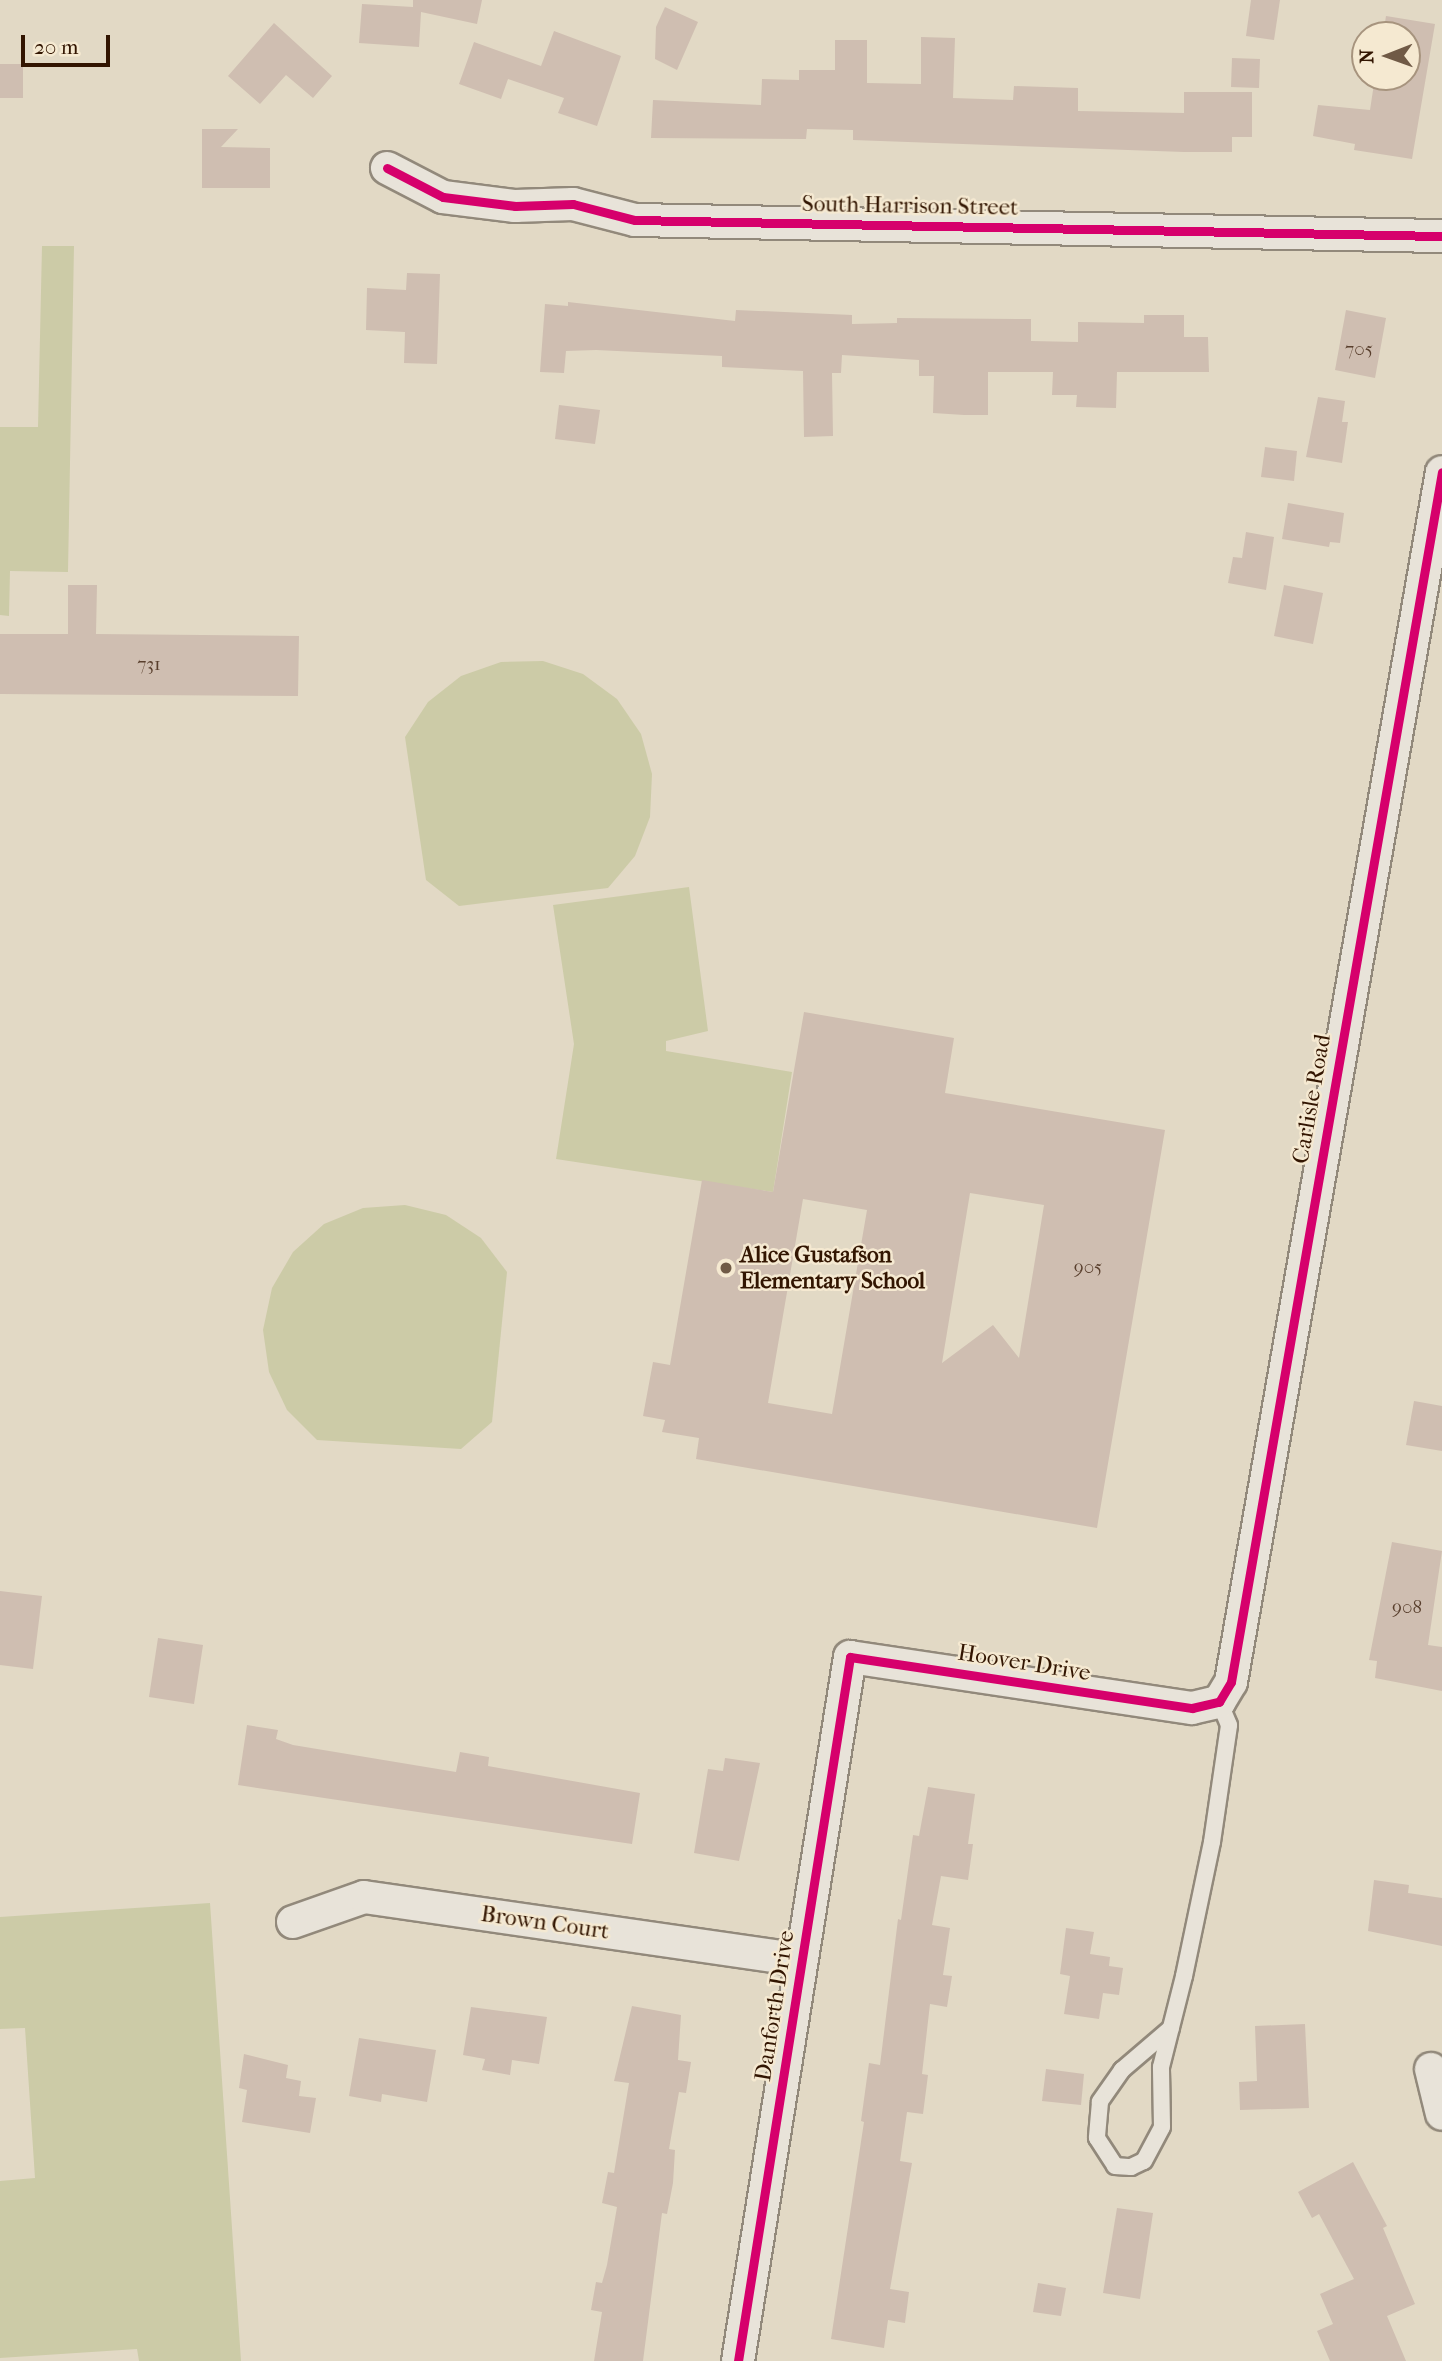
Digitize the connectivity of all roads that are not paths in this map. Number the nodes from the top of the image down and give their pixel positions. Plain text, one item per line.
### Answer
1 (387, 168) dead end
2 (1442, 236) edge
3 (1442, 472) edge
4 (850, 1657) joint
5 (1206, 1705) junction
6 (293, 1922) dead end
7 (801, 1960) junction
8 (1171, 2028) junction
9 (1431, 2069) dead end
10 (1442, 2114) edge
11 (738, 2361) edge

1 - 2 street, South Harrison Street
3 - 5 street, Carlisle Road
4 - 5 street, Hoover Drive
4 - 7 street, Danforth Drive
5 - 8 lane
6 - 7 street, Brown Court
7 - 11 street, Danforth Drive
8 - 8 lane
9 - 10 street

